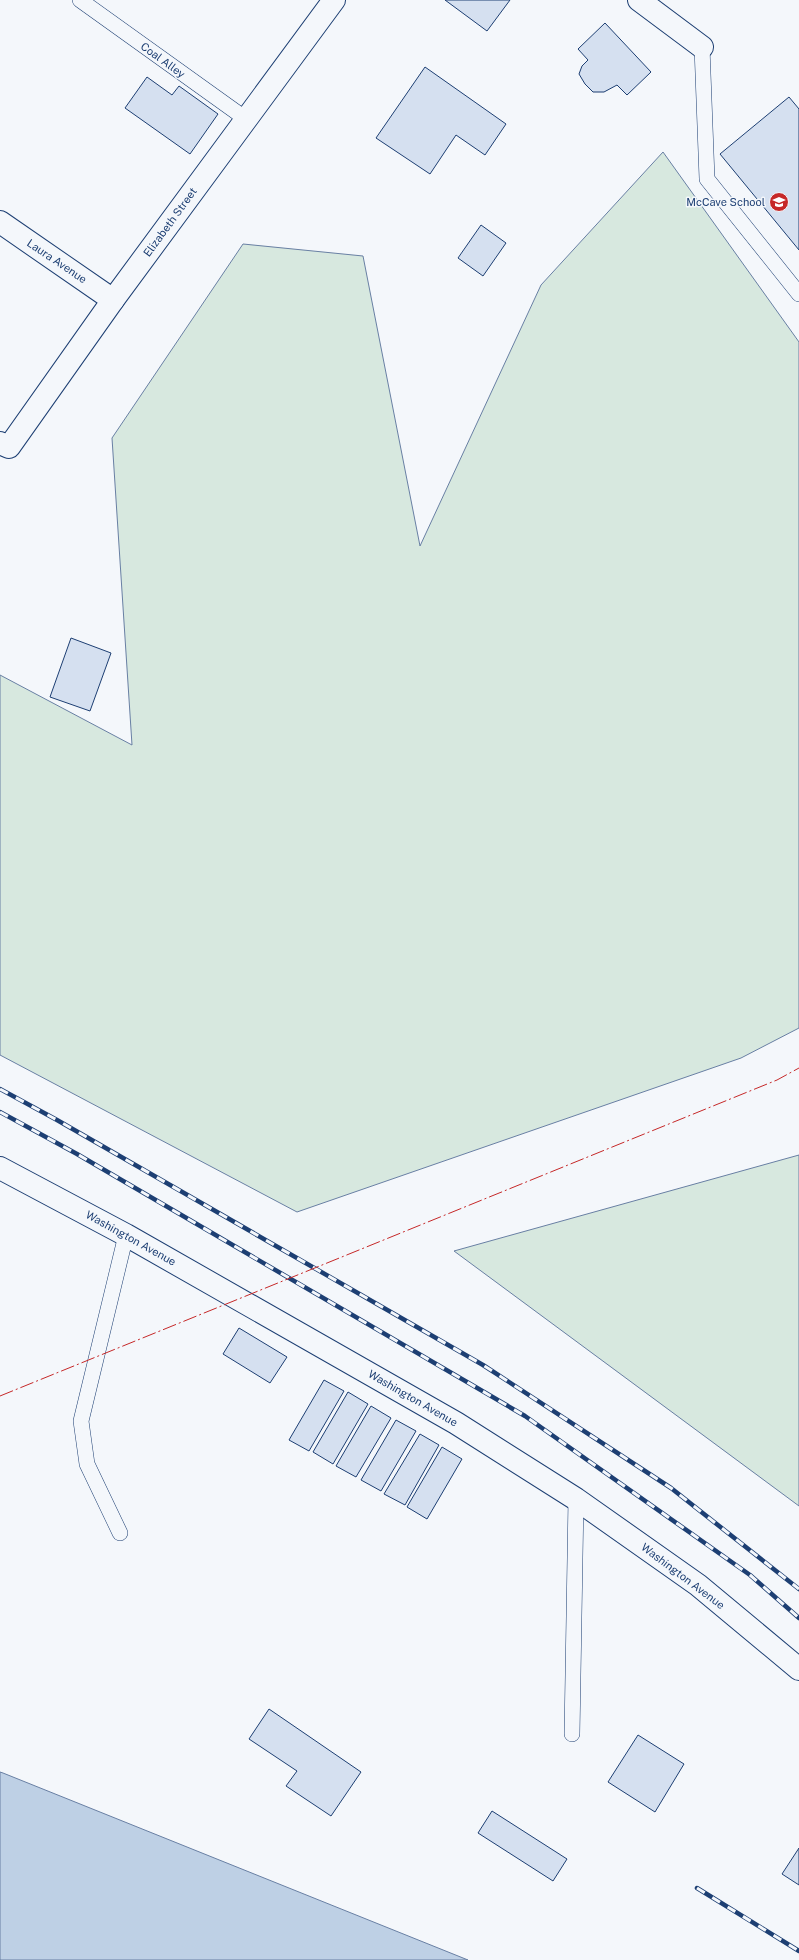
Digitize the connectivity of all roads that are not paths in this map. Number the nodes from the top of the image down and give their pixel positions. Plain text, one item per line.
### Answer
1 (80, 0) edge
2 (334, 0) edge
3 (638, 0) edge
4 (702, 47) joint
5 (246, 119) junction
6 (0, 222) edge
7 (799, 294) edge
8 (113, 300) junction
9 (4, 445) edge
10 (0, 1168) edge
11 (126, 1235) junction
12 (576, 1499) junction
13 (120, 1533) dead end
14 (799, 1669) edge
15 (572, 1734) dead end

1 - 5 lane, Coal Alley
2 - 5 main road, Elizabeth Street
3 - 4 main road
4 - 7 lane
5 - 8 main road, Elizabeth Street
6 - 8 main road, Laura Avenue
8 - 9 main road, Elizabeth Street
10 - 11 main road, Washington Avenue
11 - 12 main road, Washington Avenue
11 - 13 lane
12 - 14 main road, Washington Avenue
12 - 15 lane

